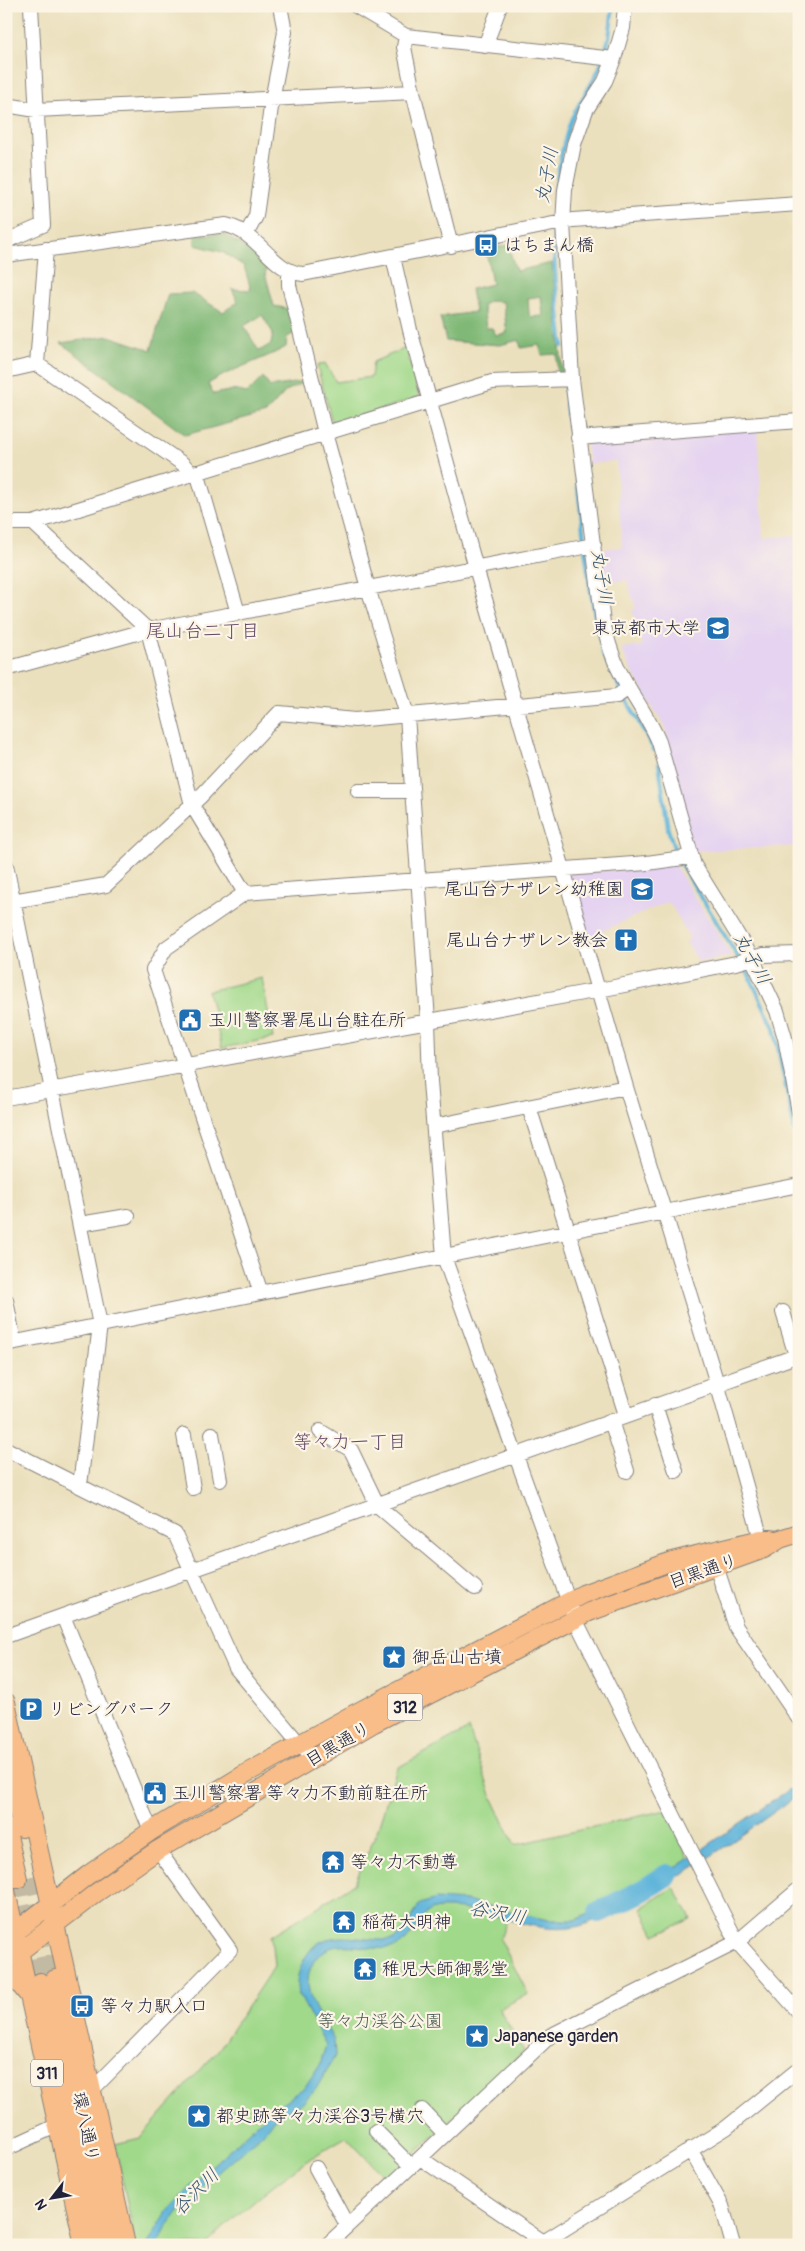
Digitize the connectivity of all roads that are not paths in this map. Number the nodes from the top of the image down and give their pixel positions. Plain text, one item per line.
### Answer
1 (31, 6) edge
2 (280, 6) edge
3 (356, 6) edge
4 (500, 6) edge
5 (625, 6) edge
6 (376, 12) edge
7 (406, 36) junction
8 (485, 46) junction
9 (614, 59) junction
10 (414, 92) junction
11 (272, 100) junction
12 (6, 105) edge
13 (36, 110) junction
14 (799, 204) edge
15 (557, 224) junction
16 (247, 233) junction
17 (6, 241) edge
18 (451, 246) junction
19 (46, 249) junction
20 (6, 255) edge
21 (393, 257) junction
22 (289, 272) junction
23 (37, 364) junction
24 (6, 371) edge
25 (569, 379) junction
26 (430, 402) junction
27 (799, 422) edge
28 (325, 433) junction
29 (578, 438) junction
30 (195, 473) junction
31 (6, 523) edge
32 (32, 523) junction
33 (587, 547) junction
34 (476, 568) junction
35 (368, 588) junction
36 (238, 613) junction
37 (148, 630) junction
38 (6, 669) edge
39 (624, 691) junction
40 (516, 706) junction
41 (407, 715) junction
42 (358, 791) dead end
43 (412, 791) junction
44 (192, 804) junction
45 (681, 858) junction
46 (6, 865) edge
47 (564, 869) junction
48 (417, 879) junction
49 (245, 893) junction
50 (10, 901) edge
51 (799, 954) edge
52 (745, 960) junction
53 (599, 990) junction
54 (428, 1021) junction
55 (185, 1066) junction
56 (626, 1087) junction
57 (53, 1090) junction
58 (6, 1098) edge
59 (529, 1107) junction
60 (799, 1112) edge
61 (434, 1126) junction
62 (797, 1185) edge
63 (663, 1212) junction
64 (128, 1216) dead end
65 (80, 1224) junction
66 (568, 1232) junction
67 (444, 1257) junction
68 (261, 1292) junction
69 (6, 1300) edge
70 (783, 1312) dead end
71 (100, 1325) junction
72 (10, 1343) edge
73 (797, 1355) edge
74 (717, 1384) junction
75 (655, 1405) junction
76 (626, 1415) junction
77 (611, 1421) junction
78 (320, 1431) dead end
79 (212, 1434) dead end
80 (184, 1435) dead end
81 (6, 1449) edge
82 (515, 1457) junction
83 (627, 1471) dead end
84 (676, 1471) dead end
85 (220, 1480) dead end
86 (80, 1486) junction
87 (193, 1488) dead end
88 (378, 1506) junction
89 (799, 1533) edge
90 (761, 1539) junction
91 (780, 1539) junction
92 (716, 1566) junction
93 (193, 1572) junction
94 (475, 1588) dead end
95 (569, 1601) junction
96 (63, 1616) junction
97 (575, 1619) junction
98 (6, 1636) edge
99 (6, 1702) edge
100 (799, 1719) edge
101 (299, 1743) junction
102 (312, 1759) junction
103 (6, 1761) edge
104 (6, 1827) edge
105 (151, 1831) junction
106 (158, 1850) junction
107 (19, 1882) edge
108 (799, 1889) edge
109 (51, 1903) junction
110 (56, 1923) junction
111 (11, 1935) edge
112 (737, 1942) junction
113 (21, 1951) junction
114 (6, 1962) edge
115 (6, 1976) edge
116 (48, 1980) tunnel mouth
117 (31, 2001) junction
118 (799, 2012) edge
119 (799, 2069) edge
120 (92, 2090) junction
121 (422, 2110) dead end
122 (58, 2125) junction
123 (376, 2131) dead end
124 (445, 2134) junction
125 (690, 2148) junction
126 (6, 2149) edge
127 (415, 2162) junction
128 (316, 2168) dead end
129 (92, 2187) junction
130 (348, 2225) junction
131 (546, 2243) edge
132 (84, 2245) edge
133 (97, 2245) edge
134 (112, 2245) edge
135 (126, 2245) edge
136 (326, 2245) edge
137 (733, 2245) edge

1 - 13 street
2 - 11 street
3 - 6 street
4 - 8 street
5 - 9 street
6 - 7 street
7 - 8 street
7 - 10 street
8 - 9 street
9 - 15 street
10 - 11 street
10 - 18 street
11 - 13 street
11 - 16 street
12 - 13 street
13 - 17 street
14 - 15 street
15 - 18 street
15 - 25 street
16 - 19 street
16 - 22 street
18 - 21 street
19 - 20 street
19 - 23 street
21 - 22 street
21 - 26 street
22 - 28 street
23 - 24 street
23 - 30 street
25 - 26 street
25 - 29 street
26 - 28 street
26 - 34 street
27 - 29 street
28 - 30 street
28 - 35 street
29 - 33 street
30 - 32 street
30 - 36 street
31 - 32 street
32 - 37 street
33 - 34 street
33 - 39 street
34 - 35 street
34 - 40 street
35 - 36 street
35 - 41 street
36 - 37 street
37 - 38 street
37 - 44 street
39 - 40 street
39 - 45 street
40 - 41 street
40 - 47 street
41 - 43 street
41 - 44 street
42 - 43 street
43 - 48 street
44 - 49 street
44 - 50 street
45 - 47 street
45 - 52 street
46 - 50 street
47 - 48 street
47 - 53 street
48 - 49 street
48 - 54 street
49 - 55 street
50 - 57 street
51 - 52 street
52 - 53 street
52 - 60 street
53 - 54 street
53 - 56 street
54 - 55 street
54 - 61 street
55 - 57 street
55 - 68 street
56 - 59 street
56 - 63 street
57 - 58 street
57 - 65 street
59 - 61 street
59 - 66 street
61 - 67 street
62 - 63 street
63 - 66 street
63 - 74 street
64 - 65 street
65 - 71 street
66 - 67 street
66 - 76 street
67 - 68 street
67 - 82 street
68 - 71 street
69 - 72 street
70 - 73 street
71 - 72 street
71 - 86 street
73 - 74 street
74 - 75 street
74 - 90 street
75 - 76 street
75 - 84 street
76 - 77 street
77 - 82 street
77 - 83 street
78 - 88 street
79 - 85 street
80 - 87 street
81 - 86 street
82 - 88 street
82 - 95 street
86 - 93 street
88 - 93 street
88 - 94 street
89 - 91 main road, 目黒通り / 312
90 - 91 main road, 目黒通り / 312
90 - 95 main road, 目黒通り / 312
91 - 92 main road, 目黒通り / 312
92 - 97 main road, 目黒通り / 312
92 - 100 street
93 - 96 street
93 - 101 street
95 - 97 street
95 - 101 main road, 目黒通り / 312
96 - 98 street
96 - 105 street
97 - 102 main road, 目黒通り / 312
97 - 112 street
99 - 109 main road
101 - 102 street
101 - 105 main road, 目黒通り / 312
102 - 106 main road, 目黒通り / 312
103 - 107 main road
104 - 107 main road
105 - 109 main road, 目黒通り / 312
106 - 110 main road, 目黒通り / 312
106 - 120 street
107 - 111 main road
108 - 112 street
109 - 110 main road, 311
109 - 111 main road, 目黒通り / 312
110 - 113 main road, 目黒通り / 312
110 - 120 main road, 311
111 - 113 main road
112 - 118 street
112 - 124 street
113 - 114 main road, 目黒通り / 312
113 - 117 main road, 311
115 - 117 main road
116 - 129 main road, 環八通り / 311
117 - 122 main road, 311
119 - 125 street
120 - 129 main road, 311
121 - 124 street
122 - 126 street
122 - 129 main road, 311
123 - 127 street
124 - 127 street
125 - 131 street
125 - 137 street
127 - 130 street
127 - 131 street
128 - 130 street
129 - 132 main road
129 - 133 main road, 環八通り / 311
129 - 134 main road, 環八通り / 311
129 - 135 main road
130 - 136 street

